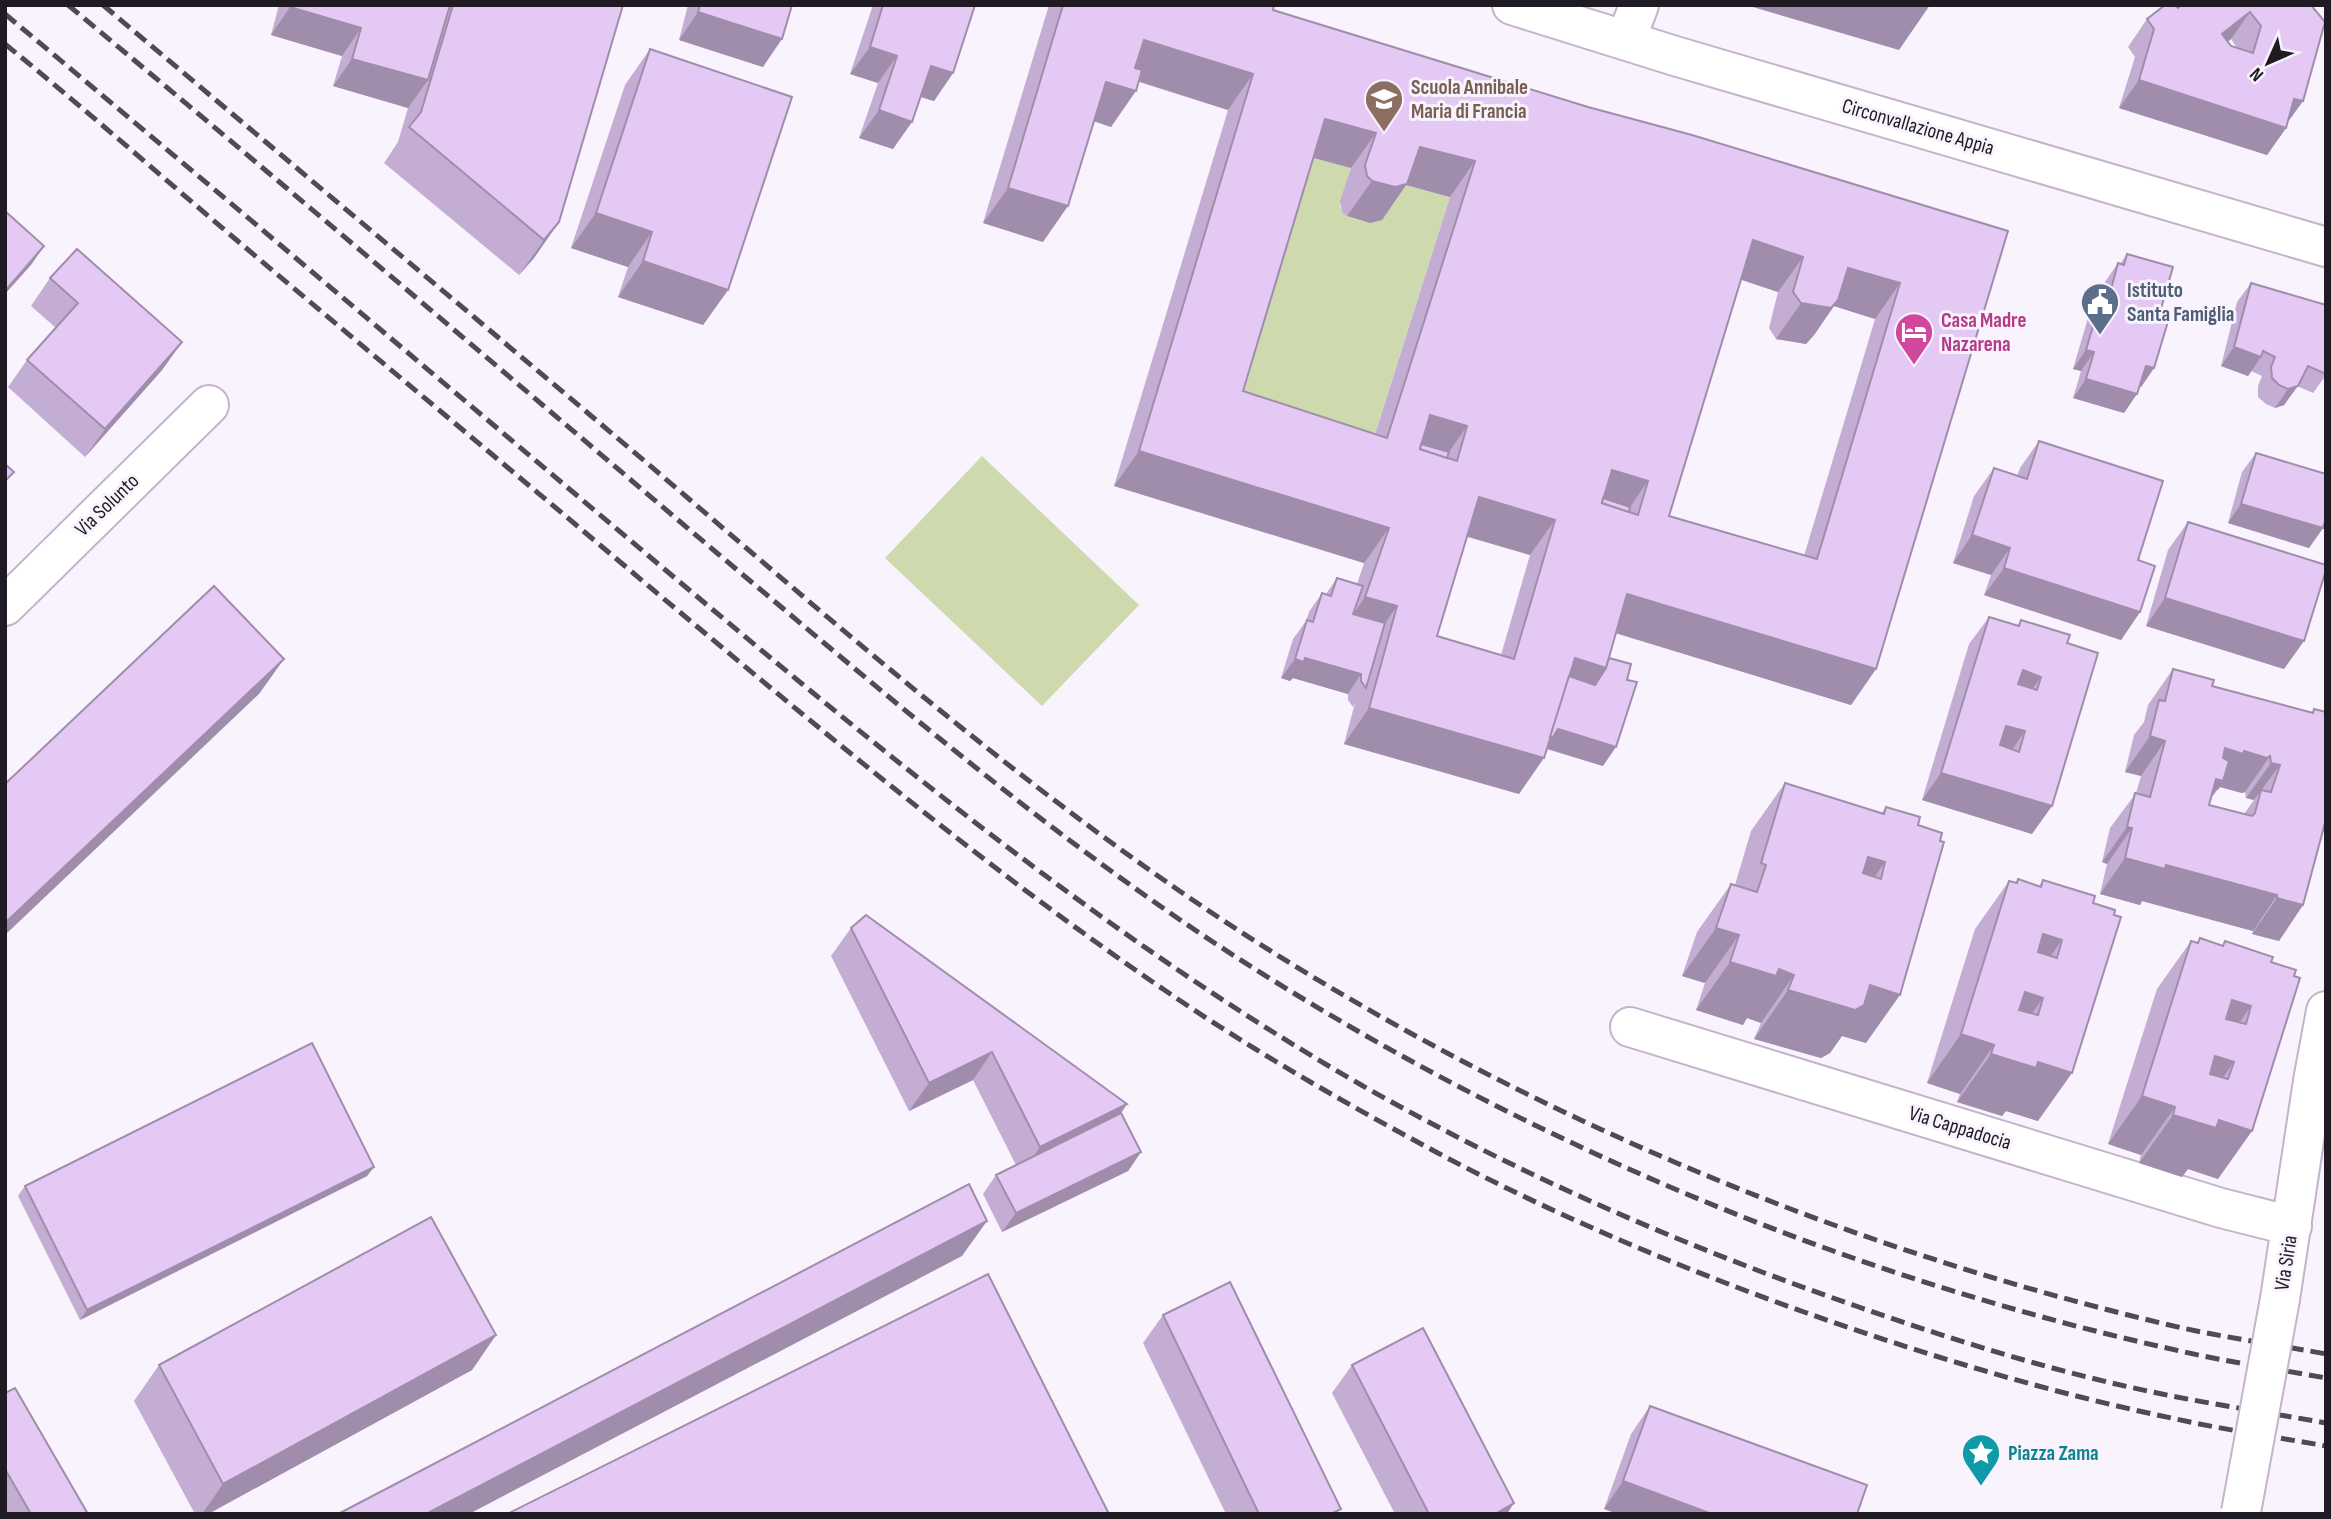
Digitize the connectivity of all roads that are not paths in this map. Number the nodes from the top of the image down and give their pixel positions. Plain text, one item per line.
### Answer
1 (1512, 5) edge
2 (1632, 23) edge
3 (2326, 247) edge
4 (209, 405) dead end
5 (5, 606) edge
6 (2326, 1011) edge
7 (1630, 1027) dead end
8 (2292, 1226) junction
9 (2241, 1513) edge

1 - 2 street, Circonvallazione Appia
2 - 3 street, Circonvallazione Appia
4 - 5 street, Via Solunto
6 - 8 street, Via Siria
7 - 8 street, Via Cappadocia
8 - 9 street, Via Siria, bridge

